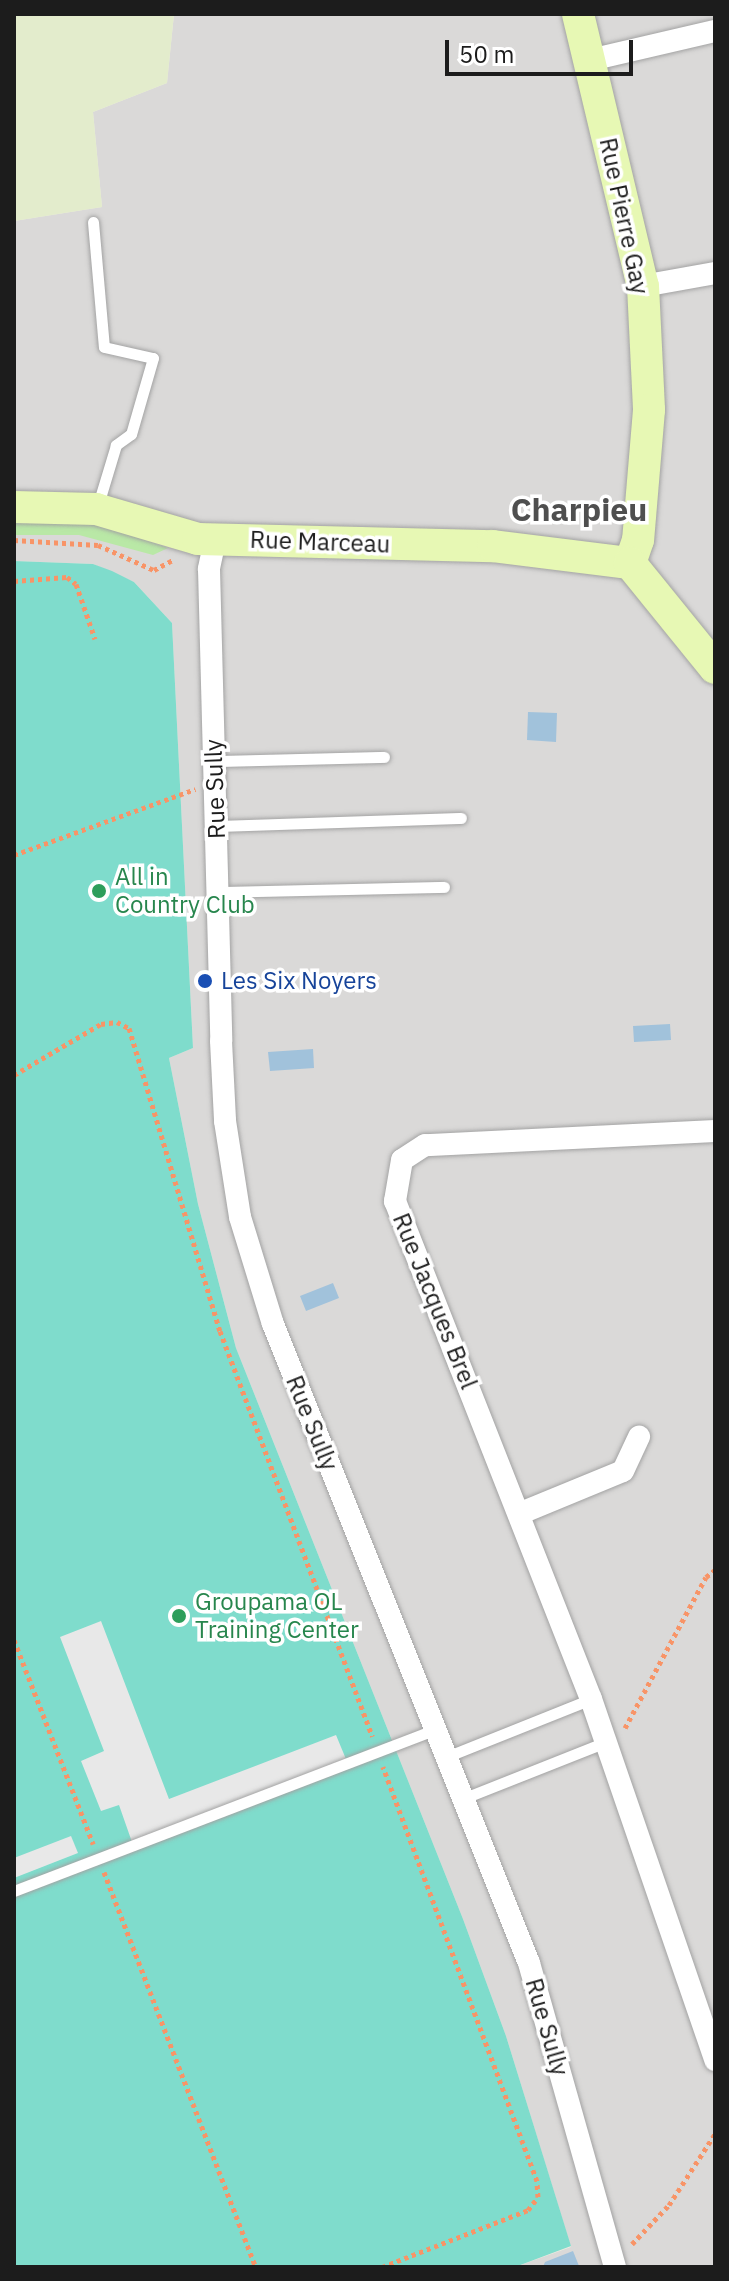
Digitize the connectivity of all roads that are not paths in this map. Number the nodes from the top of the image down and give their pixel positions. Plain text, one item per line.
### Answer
1 (578, 14) edge
2 (715, 31) edge
3 (590, 60) junction
4 (93, 222) dead end
5 (715, 273) edge
6 (643, 286) junction
7 (14, 507) edge
8 (96, 509) junction
9 (215, 540) junction
10 (630, 563) junction
11 (715, 668) edge
12 (384, 757) dead end
13 (215, 761) junction
14 (461, 818) dead end
15 (216, 826) junction
16 (444, 887) dead end
17 (218, 892) junction
18 (715, 1131) edge
19 (639, 1436) dead end
20 (521, 1513) junction
21 (591, 1699) junction
22 (434, 1730) junction
23 (606, 1742) junction
24 (446, 1757) junction
25 (462, 1799) junction
26 (14, 1891) edge
27 (715, 2060) edge
28 (614, 2263) edge

1 - 3 street, Rue Pierre Gay
2 - 3 street
3 - 6 street, Rue Pierre Gay
4 - 8 lane
5 - 6 street
6 - 10 street, Rue Pierre Gay
7 - 8 street, Rue Marceau
8 - 9 street, Rue Marceau
9 - 10 street, Rue Marceau
9 - 13 street, Rue Sully
10 - 11 street
12 - 13 lane
13 - 15 street, Rue Sully
14 - 15 lane
15 - 17 street, Rue Sully
16 - 17 lane
17 - 22 street, Rue Sully
18 - 20 street, Rue Jacques Brel
19 - 20 street
20 - 21 street, Rue Jacques Brel
21 - 23 street, Rue Jacques Brel
21 - 24 lane
22 - 24 street, Rue Sully
22 - 26 lane
23 - 25 lane
23 - 27 street, Rue Jacques Brel
24 - 25 street, Rue Sully
25 - 28 street, Rue Sully

